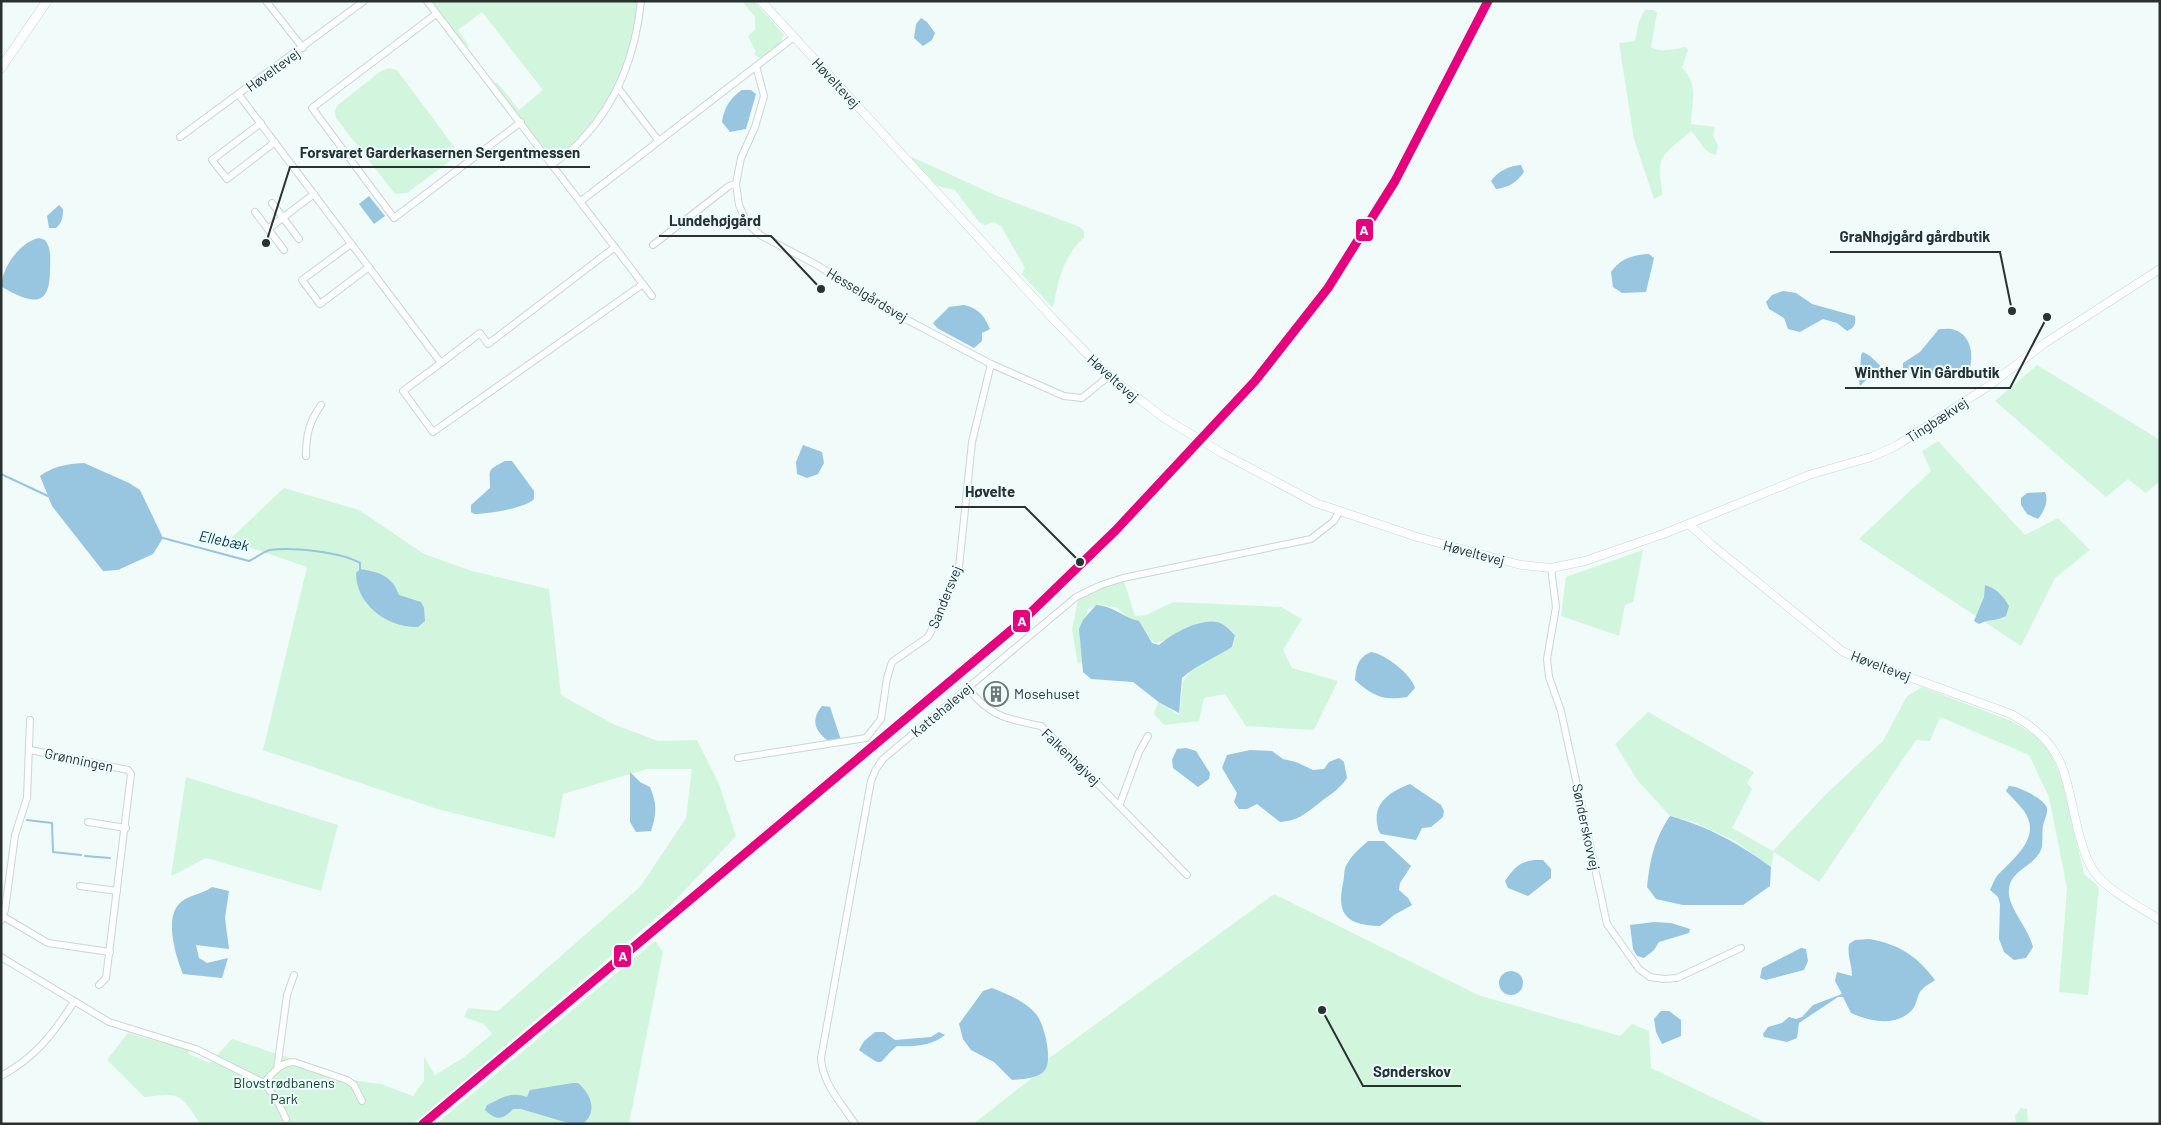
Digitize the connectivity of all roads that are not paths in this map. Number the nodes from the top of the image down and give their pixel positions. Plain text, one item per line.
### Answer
1 (47, 1) edge
2 (266, 1) edge
3 (364, 1) edge
4 (427, 1) edge
5 (642, 1) edge
6 (761, 1) edge
7 (436, 14) junction
8 (794, 37) junction
9 (303, 48) junction
10 (756, 66) junction
11 (1, 68) edge
12 (618, 88) junction
13 (239, 95) junction
14 (521, 122) junction
15 (261, 123) junction
16 (180, 137) dead end
17 (658, 140) junction
18 (275, 142) junction
19 (553, 164) junction
20 (736, 184) junction
21 (314, 194) junction
22 (581, 201) junction
23 (272, 203) dead end
24 (256, 212) dead end
25 (283, 217) junction
26 (268, 229) junction
27 (299, 239) dead end
28 (351, 244) junction
29 (653, 245) dead end
30 (615, 247) junction
31 (284, 250) dead end
32 (369, 267) junction
33 (2160, 269) edge
34 (643, 284) junction
35 (652, 296) dead end
36 (441, 363) junction
37 (992, 364) junction
38 (1109, 376) junction
39 (322, 405) dead end
40 (306, 456) dead end
41 (1339, 512) junction
42 (1689, 524) junction
43 (1551, 568) junction
44 (968, 688) junction
45 (30, 720) dead end
46 (1148, 736) dead end
47 (30, 750) junction
48 (738, 758) dead end
49 (1120, 804) junction
50 (88, 822) dead end
51 (126, 828) junction
52 (1187, 876) dead end
53 (80, 886) dead end
54 (117, 891) junction
55 (2, 919) edge
56 (2160, 920) edge
57 (1741, 948) dead end
58 (110, 952) junction
59 (1, 957) edge
60 (294, 975) dead end
61 (99, 985) dead end
62 (74, 1002) junction
63 (277, 1069) junction
64 (1, 1076) edge
65 (264, 1084) junction
66 (362, 1101) dead end
67 (286, 1119) dead end
68 (855, 1124) edge

1 - 11 main road
2 - 9 street
3 - 9 street, Høveltevej
4 - 7 street
5 - 12 street
6 - 8 street, Høveltevej
7 - 14 street
7 - 14 street
8 - 10 street
8 - 38 street, Høveltevej
9 - 13 street, Høveltevej
10 - 17 street
10 - 20 street, Hesselgårdsvej
12 - 17 street
12 - 19 street
13 - 15 street
13 - 16 street, Høveltevej
14 - 19 street
15 - 18 street
15 - 18 street
17 - 22 street
18 - 21 street
19 - 22 street
20 - 29 street
20 - 37 street, Hesselgårdsvej
21 - 25 street
21 - 28 street
22 - 30 street
23 - 25 street
24 - 26 street
25 - 26 street
25 - 27 street
26 - 31 street
28 - 32 street
28 - 32 street
30 - 34 street
30 - 36 street
32 - 36 street
33 - 42 street, Tingbækvej
34 - 35 street
34 - 36 street
37 - 38 street, Hesselgårdsvej
37 - 48 street, Sandersvej
38 - 41 street, Høveltevej
39 - 40 street
41 - 43 street, Høveltevej
41 - 44 street, Kattehalevej
42 - 43 street, Høveltevej
42 - 56 street, Høveltevej
43 - 57 street, Sønderskovvej
44 - 49 street, Falkenhøjvej
44 - 68 street, Kattehalevej
45 - 47 street, Grønningen
46 - 49 street
47 - 51 street, Grønningen
47 - 55 street, Grønningen
49 - 52 street, Falkenhøjvej
50 - 51 street
51 - 54 street, Grønningen
53 - 54 street
54 - 58 street, Grønningen
55 - 58 street, Grønningen
58 - 61 street, Grønningen
59 - 62 street
60 - 63 street
62 - 64 street
62 - 65 street
63 - 65 street
63 - 66 street
65 - 67 street

